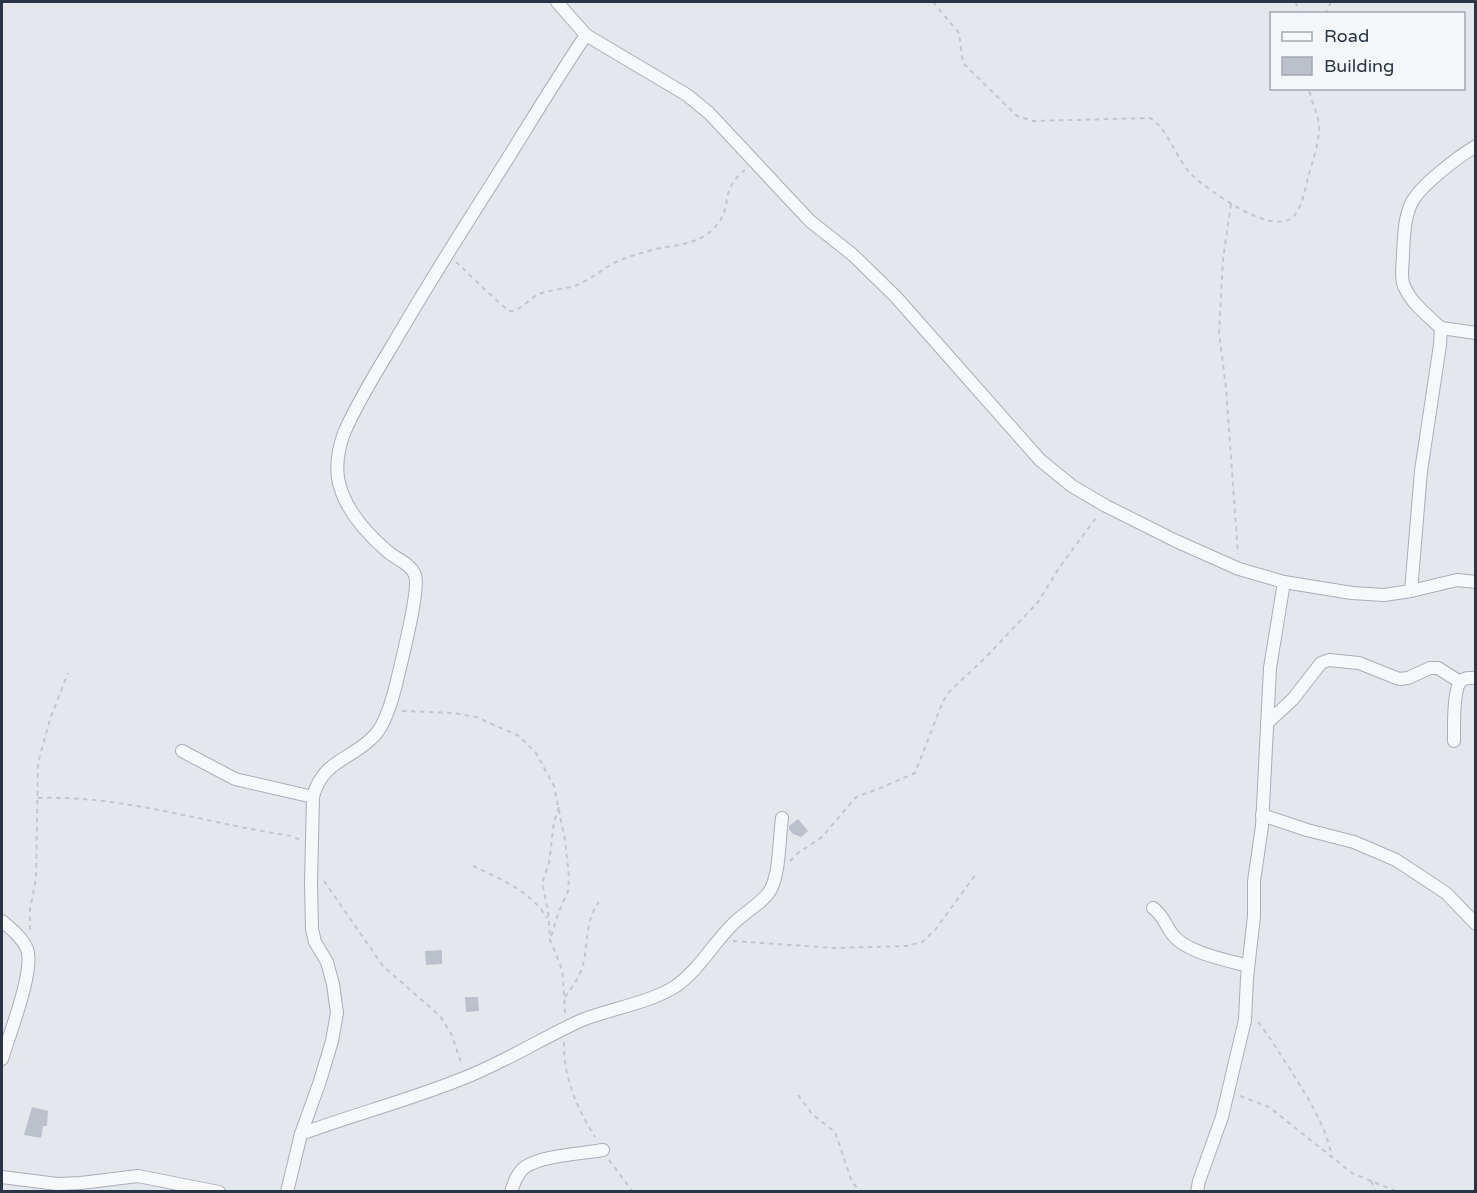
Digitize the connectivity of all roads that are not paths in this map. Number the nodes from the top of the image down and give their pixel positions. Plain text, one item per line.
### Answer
1 (556, 2) edge
2 (586, 35) junction
3 (1476, 146) edge
4 (1441, 328) junction
5 (1476, 333) edge
6 (1284, 582) junction
7 (1476, 582) edge
8 (1411, 591) junction
9 (1476, 678) edge
10 (1460, 682) junction
11 (1268, 723) junction
12 (1454, 741) dead end
13 (182, 751) dead end
14 (312, 797) junction
15 (1263, 814) junction
16 (782, 818) dead end
17 (1153, 908) dead end
18 (2, 921) edge
19 (1476, 924) edge
20 (1248, 966) junction
21 (2, 1059) edge
22 (301, 1134) junction
23 (603, 1150) road end
24 (2, 1177) edge
25 (219, 1191) edge
26 (287, 1191) edge
27 (511, 1191) edge
28 (1197, 1191) edge

1 - 2 street
2 - 6 street
2 - 14 street
3 - 4 street
4 - 5 street
4 - 8 street
6 - 8 street
6 - 11 street
7 - 8 street
9 - 10 street
10 - 11 street
10 - 12 street
11 - 15 street
13 - 14 street
14 - 22 street
15 - 19 street
15 - 20 street
16 - 22 street
17 - 20 street
18 - 21 street
20 - 28 street
22 - 26 street
23 - 27 street
24 - 25 street

